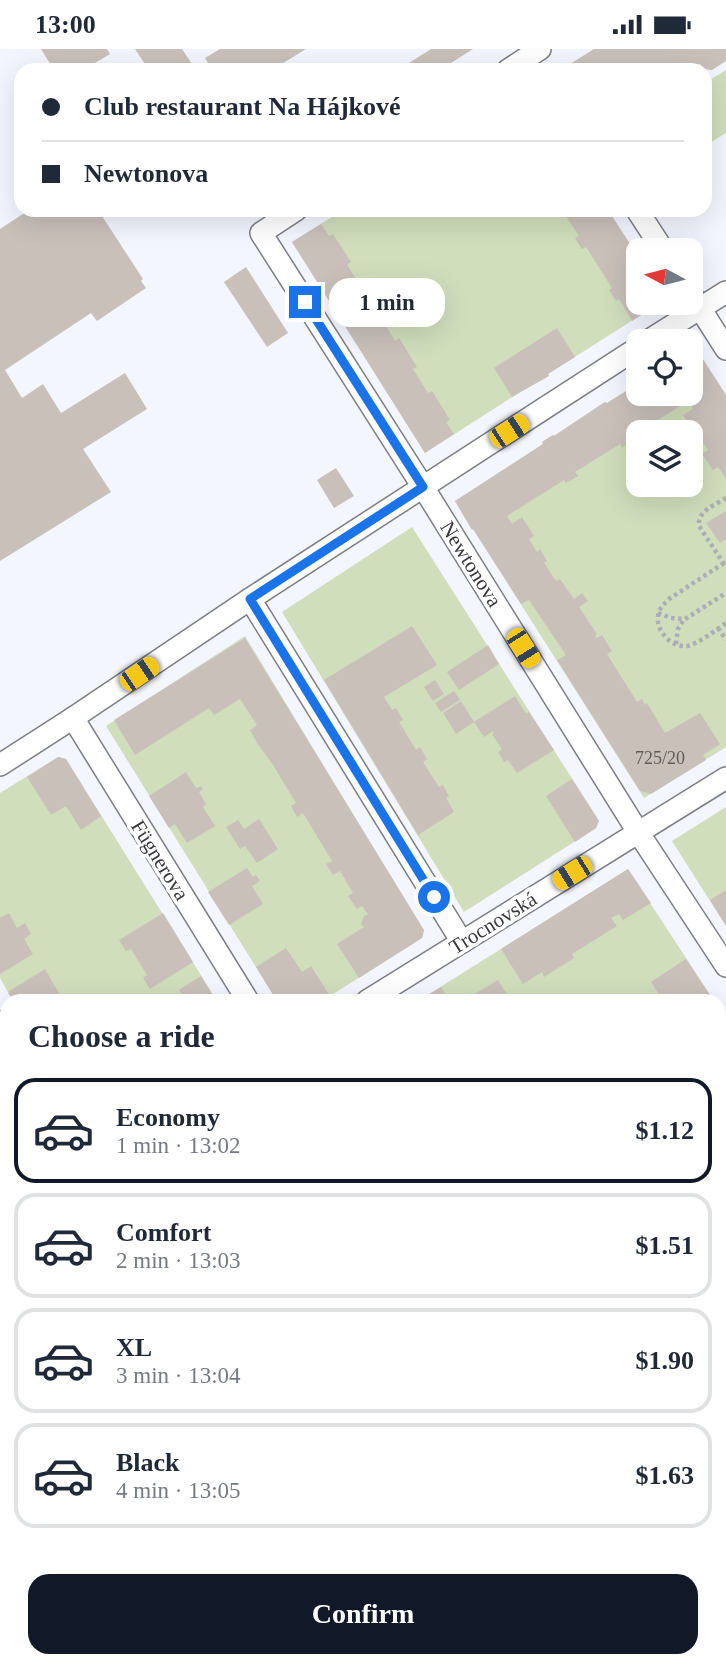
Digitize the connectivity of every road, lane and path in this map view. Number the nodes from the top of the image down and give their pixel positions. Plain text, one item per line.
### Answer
1 (285, 217) edge
2 (642, 217) edge
3 (655, 238) edge
4 (726, 292) edge
5 (704, 299) edge
6 (704, 314) edge
7 (679, 315) edge
8 (662, 329) edge
9 (726, 349) edge
10 (626, 355) edge
11 (423, 487) junction
12 (726, 498) edge
13 (725, 565) edge
14 (726, 593) edge
15 (250, 599) junction
16 (658, 613) junction
17 (685, 619) junction
18 (726, 623) edge
19 (718, 628) junction
20 (726, 640) edge
21 (676, 644) junction
22 (73, 718) junction
23 (0, 765) edge
24 (726, 778) edge
25 (638, 832) junction
26 (462, 942) junction
27 (726, 966) edge
28 (244, 994) edge
29 (378, 994) edge

1 - 11 street, Newtonova
2 - 3 street
4 - 5 street
6 - 9 street
7 - 8 street
10 - 11 street
11 - 15 street
11 - 25 street, Newtonova
12 - 13 path
13 - 16 path
14 - 17 path
15 - 22 street
15 - 26 street
16 - 17 path
16 - 21 path
17 - 21 path
18 - 19 path
19 - 20 path
19 - 21 path
22 - 23 street
22 - 28 street, Fügnerova
24 - 25 street, Trocnovská
25 - 26 street, Trocnovská
25 - 27 street, Newtonova
26 - 29 street, Trocnovská

